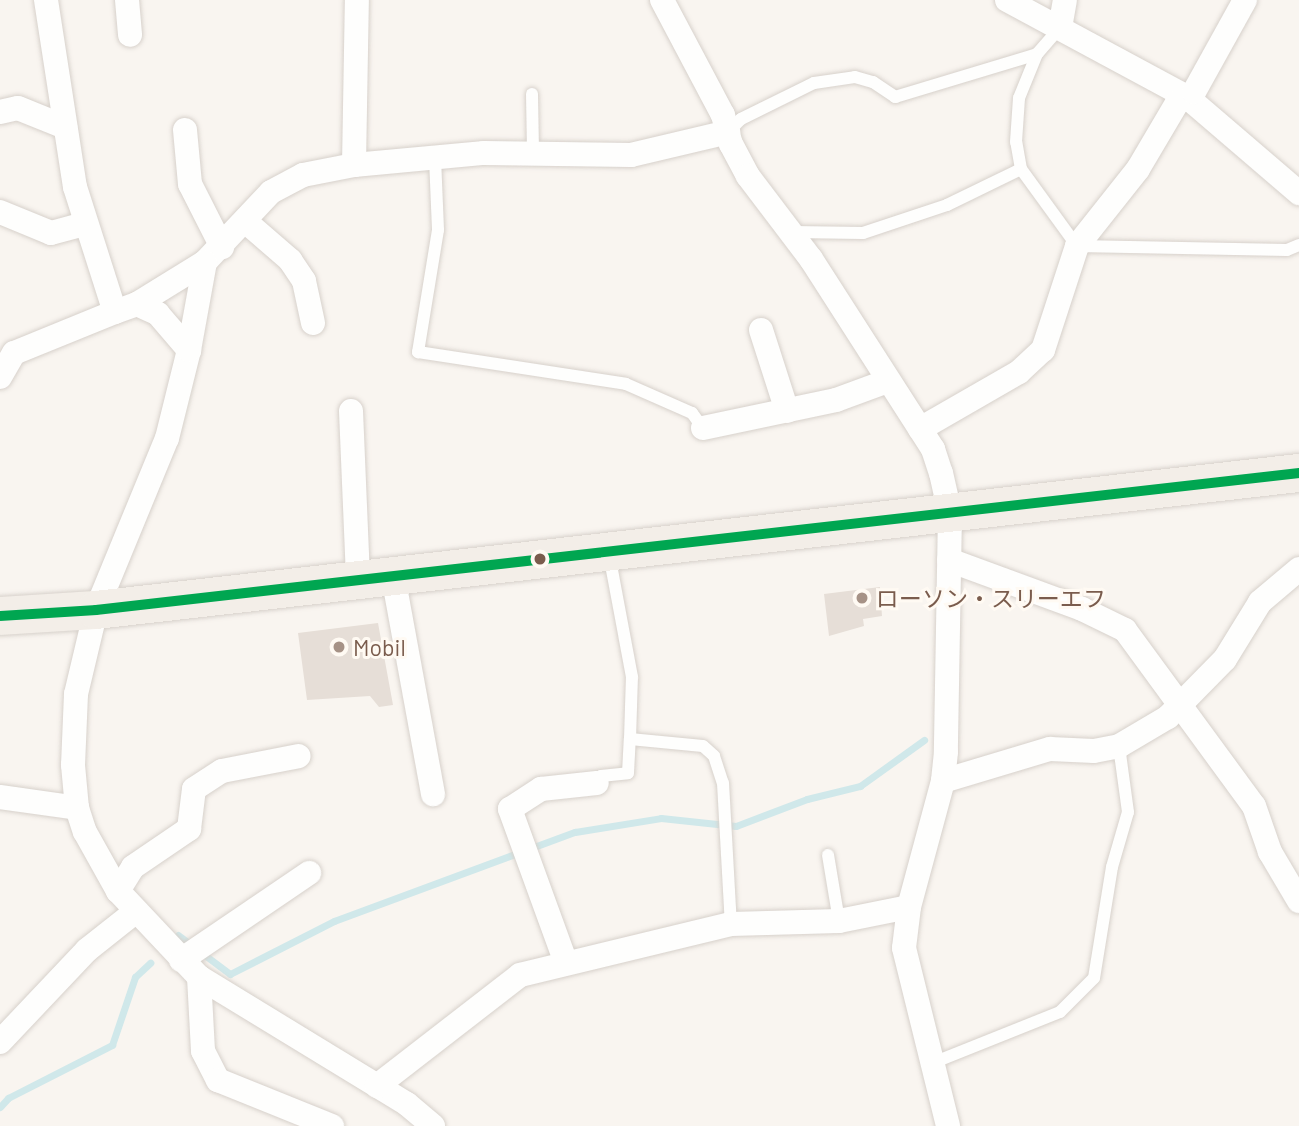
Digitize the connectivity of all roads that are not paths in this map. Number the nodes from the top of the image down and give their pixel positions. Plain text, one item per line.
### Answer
1 (46, 0) edge
2 (127, 0) edge
3 (357, 0) edge
4 (662, 0) edge
5 (1007, 0) edge
6 (1065, 0) edge
7 (1245, 0) edge
8 (1060, 28) junction
9 (130, 35) dead end
10 (1037, 54) junction
11 (532, 94) dead end
12 (1186, 97) junction
13 (0, 112) edge
14 (65, 127) junction
15 (185, 130) dead end
16 (728, 132) junction
17 (533, 151) junction
18 (435, 158) junction
19 (354, 164) junction
20 (1021, 169) junction
21 (1299, 193) edge
22 (0, 212) edge
23 (245, 221) junction
24 (85, 224) junction
25 (792, 232) junction
26 (1299, 244) edge
27 (1077, 246) junction
28 (213, 255) junction
29 (126, 308) junction
30 (313, 323) dead end
31 (761, 330) dead end
32 (189, 350) junction
33 (0, 377) edge
34 (888, 381) junction
35 (351, 411) dead end
36 (788, 411) junction
37 (703, 428) joint
38 (920, 429) junction
39 (1299, 473) edge
40 (950, 513) junction
41 (609, 552) junction
42 (949, 560) junction
43 (1299, 569) edge
44 (376, 578) junction
45 (96, 610) junction
46 (0, 616) edge
47 (1180, 705) junction
48 (630, 735) junction
49 (1119, 746) junction
50 (299, 756) dead end
51 (943, 781) junction
52 (597, 783) joint
53 (433, 794) dead end
54 (0, 797) edge
55 (77, 808) junction
56 (828, 855) dead end
57 (309, 873) dead end
58 (118, 891) junction
59 (1299, 901) edge
60 (909, 907) junction
61 (135, 912) junction
62 (839, 921) junction
63 (731, 924) junction
64 (193, 959) junction
65 (566, 963) junction
66 (0, 1042) edge
67 (929, 1064) junction
68 (377, 1086) junction
69 (332, 1126) edge
70 (433, 1126) edge
71 (948, 1126) edge

1 - 14 street
2 - 9 street
3 - 19 street
4 - 16 street
5 - 8 street
6 - 8 street
7 - 12 street
8 - 10 lane
8 - 12 street
10 - 16 lane
10 - 20 lane
11 - 17 lane
12 - 21 street
12 - 27 street
13 - 14 street
14 - 24 street
15 - 28 street
16 - 17 street
16 - 25 street
17 - 18 street
18 - 19 street
18 - 37 lane
19 - 23 street
20 - 25 lane
20 - 27 lane
22 - 24 street
23 - 28 street
23 - 30 street
24 - 29 street
25 - 34 street
26 - 27 lane
27 - 38 street
28 - 29 street
28 - 32 street
29 - 32 street
29 - 33 street
31 - 36 street
32 - 45 street
34 - 36 street
34 - 38 street
35 - 44 street
36 - 37 street
38 - 40 street
39 - 40 main road
40 - 41 main road
40 - 42 street
41 - 44 main road
41 - 48 lane
42 - 47 street
42 - 51 street
43 - 47 street
44 - 45 main road
44 - 53 street
45 - 46 main road
45 - 55 street
47 - 49 street
47 - 59 street
48 - 52 lane
48 - 63 lane
49 - 51 street
49 - 67 lane
50 - 58 street
51 - 60 street
52 - 65 street
54 - 55 street
55 - 58 street
56 - 62 lane
57 - 64 street
58 - 61 street
60 - 62 street
60 - 67 street
61 - 64 street
61 - 66 street
62 - 63 street
63 - 65 street
64 - 68 street
64 - 69 street
65 - 68 street
67 - 71 street
68 - 70 street

